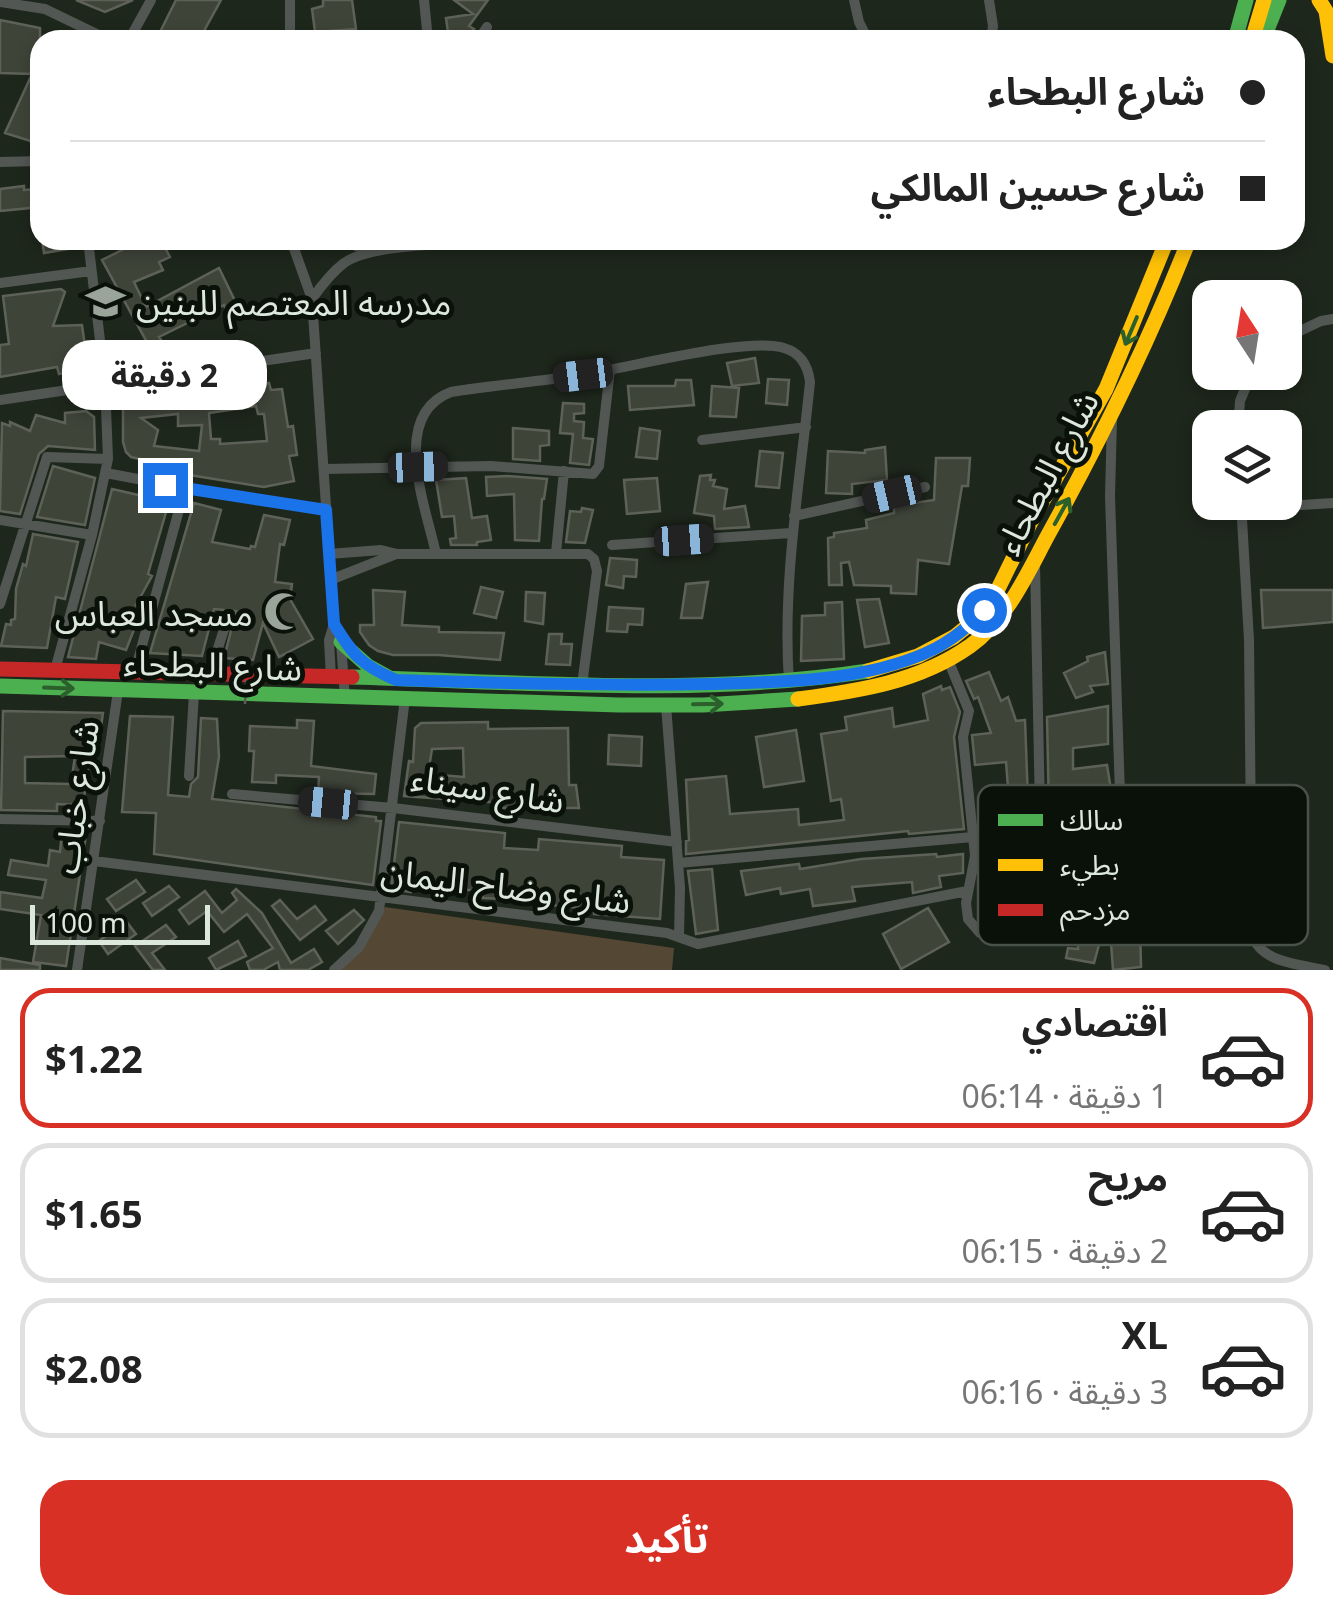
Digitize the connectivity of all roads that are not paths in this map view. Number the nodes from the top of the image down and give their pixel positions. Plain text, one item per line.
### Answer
1 (152, 0) edge
2 (290, 0) edge
3 (424, 0) edge
4 (854, 0) edge
5 (989, 0) edge
6 (1246, 0) edge
7 (1264, 0) edge
8 (1280, 0) edge
9 (1319, 0) edge
10 (0, 2) edge
11 (487, 27) dead end
12 (89, 30) edge
13 (135, 30) edge
14 (290, 30) edge
15 (427, 30) edge
16 (485, 30) edge
17 (863, 30) edge
18 (992, 30) edge
19 (1237, 30) edge
20 (1255, 30) edge
21 (1268, 30) edge
22 (1333, 56) edge
23 (30, 161) edge
24 (0, 162) edge
25 (89, 250) edge
26 (295, 250) edge
27 (364, 250) edge
28 (386, 250) edge
29 (1163, 250) edge
30 (1185, 250) edge
31 (369, 252) junction
32 (92, 271) junction
33 (0, 283) edge
34 (312, 299) junction
35 (1333, 319) edge
36 (1302, 330) edge
37 (316, 352) junction
38 (610, 370) junction
39 (104, 382) junction
40 (0, 400) edge
41 (1112, 417) junction
42 (806, 427) junction
43 (702, 440) dead end
44 (108, 459) junction
45 (418, 467) junction
46 (324, 468) junction
47 (564, 472) junction
48 (106, 473) junction
49 (185, 488) junction
50 (925, 488) dead end
51 (1333, 503) edge
52 (1302, 504) edge
53 (326, 510) junction
54 (794, 516) junction
55 (0, 520) edge
56 (1242, 520) edge
57 (23, 526) junction
58 (791, 533) junction
59 (92, 535) junction
60 (612, 546) dead end
61 (556, 553) junction
62 (328, 554) junction
63 (397, 554) junction
64 (436, 554) junction
65 (1035, 558) junction
66 (330, 580) junction
67 (0, 604) edge
68 (226, 620) dead end
69 (334, 624) junction
70 (342, 642) junction
71 (950, 662) junction
72 (0, 668) edge
73 (55, 670) junction
74 (135, 671) junction
75 (210, 674) junction
76 (337, 679) junction
77 (396, 680) junction
78 (795, 681) junction
79 (582, 685) junction
80 (0, 686) edge
81 (118, 691) junction
82 (194, 693) junction
83 (405, 698) junction
84 (802, 698) junction
85 (338, 699) junction
86 (666, 705) junction
87 (189, 776) dead end
88 (1040, 785) edge
89 (1120, 785) edge
90 (1250, 785) edge
91 (232, 794) dead end
92 (393, 808) junction
93 (0, 818) edge
94 (100, 821) junction
95 (974, 837) junction
96 (677, 842) junction
97 (94, 862) junction
98 (678, 863) junction
99 (967, 890) junction
100 (382, 896) junction
101 (978, 931) edge
102 (678, 938) junction
103 (1257, 945) edge
104 (77, 970) edge
105 (334, 970) edge
106 (1325, 970) edge

1 - 13 street
2 - 14 street
3 - 15 street
4 - 17 street
5 - 18 street
6 - 19 street
7 - 20 street
8 - 21 street
9 - 22 street
10 - 12 street
11 - 16 street
23 - 24 street
25 - 32 street
26 - 34 street
27 - 31 street
28 - 31 street
29 -> 78 street, شارع البطحاء
30 - 41 street, شارع البطحاء
31 - 34 street
32 - 33 street
32 - 39 street
34 - 37 street
35 - 36 street
37 - 39 street
37 - 46 street
38 - 42 street
38 - 45 street
38 - 47 street
39 - 40 street
39 - 44 street
65 -> 41 street, شارع البطحاء
41 - 89 street
42 - 43 street
42 - 54 street
44 - 48 street
44 - 57 street
45 - 46 street
45 - 47 street
45 - 64 street
46 - 53 street
47 - 61 street
48 - 49 street
48 - 59 street
49 - 53 street
49 - 74 street
50 - 54 street
51 - 52 street
53 - 62 street
54 - 58 street
55 - 57 street
56 - 90 street
57 - 59 street
57 - 67 street
58 - 60 street
58 - 78 street
59 - 73 street
61 - 64 street
61 - 79 street
62 - 63 street
62 - 66 street
63 - 64 street
63 - 66 street
65 - 71 street, شارع البطحاء
65 - 88 street
66 - 69 street
68 - 75 street
69 - 70 street
69 - 76 street
70 - 76 street
70 - 77 street
71 - 84 street, شارع البطحاء
71 - 95 street
72 - 73 street, شارع البطحاء
73 - 74 street, شارع البطحاء
74 - 75 street, شارع البطحاء
75 - 76 street, شارع البطحاء
76 - 77 street, شارع البطحاء
76 - 85 street
77 - 79 street, شارع البطحاء
78 - 79 street, شارع البطحاء
78 - 84 street
80 -> 81 street, شارع البطحاء
81 - 82 street, شارع البطحاء
81 - 94 street, شارع خباب
82 - 85 street, شارع البطحاء
82 - 87 street
83 - 85 street, شارع البطحاء
83 - 86 street, شارع البطحاء
83 - 92 street, شارع سيناء
86 -> 84 street, شارع البطحاء
86 - 96 street, شارع وضاح اليمان
91 - 92 street
92 - 96 street, شارع سيناء
92 - 100 street
93 - 94 street
94 - 97 street, شارع خباب
95 - 98 street
95 - 99 street
96 - 98 street, شارع وضاح اليمان
97 - 100 street, شارع وضاح اليمان
97 - 104 street, شارع خباب
98 - 102 street, شارع وضاح اليمان
99 - 101 street
99 - 102 street
100 - 102 street, شارع وضاح اليمان
100 - 105 street
103 - 106 street

